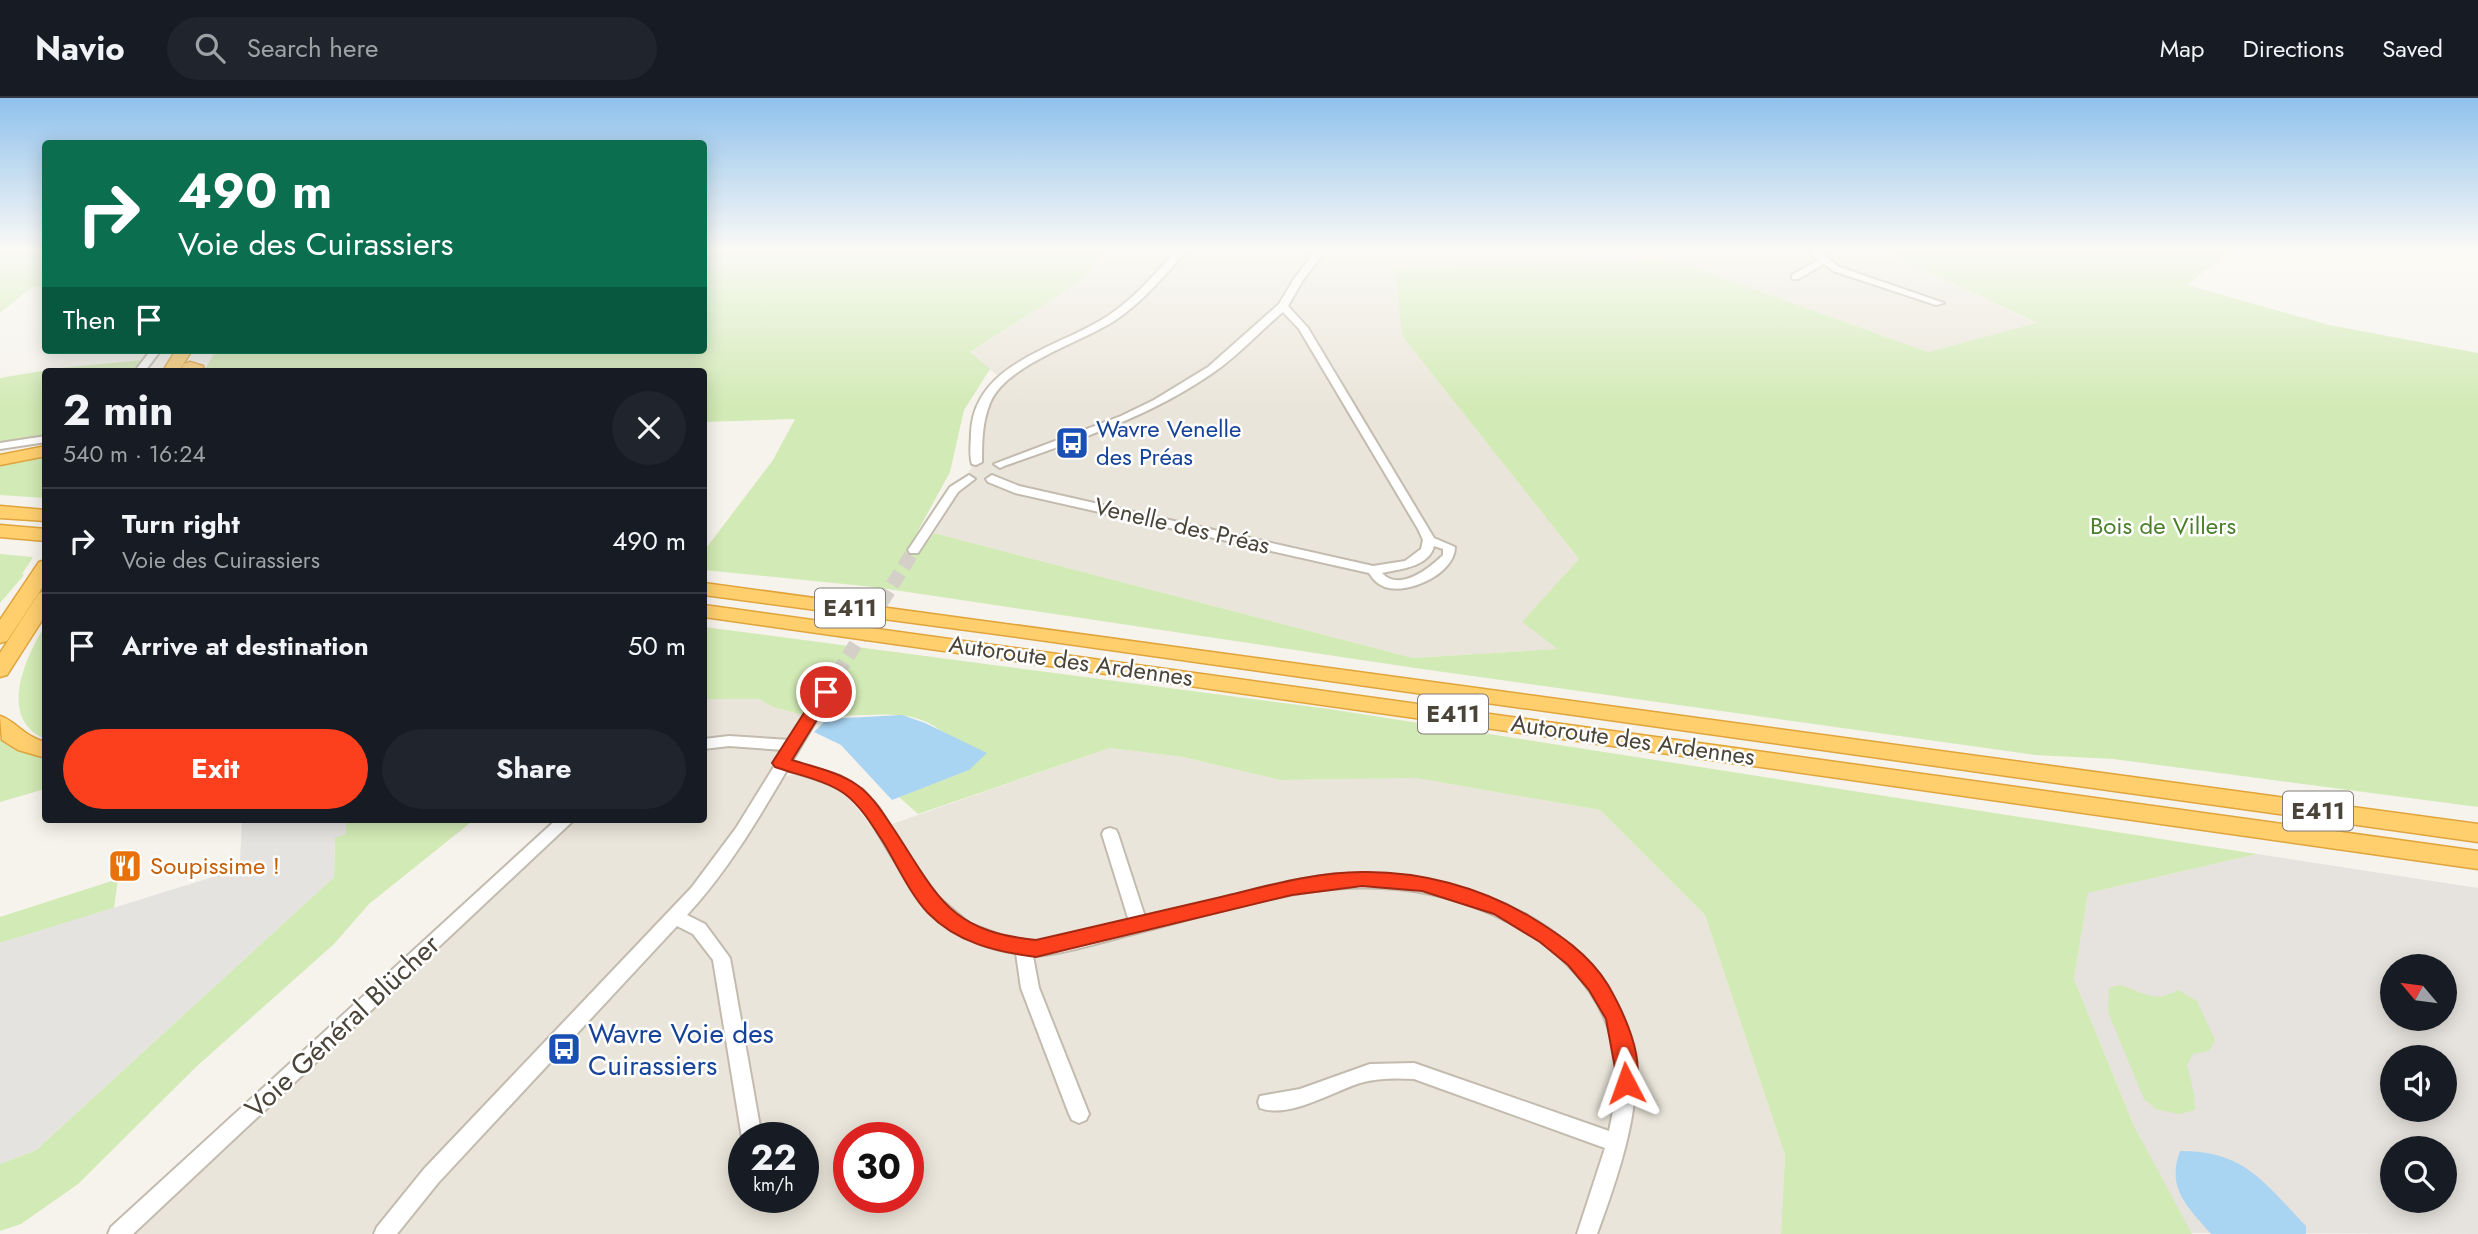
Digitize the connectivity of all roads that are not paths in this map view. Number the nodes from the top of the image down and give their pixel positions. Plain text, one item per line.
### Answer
1 (1130, 302) edge
2 (1285, 302) edge
3 (1936, 302) edge
4 (1939, 303) dead end
5 (1283, 306) junction
6 (153, 354) edge
7 (142, 368) edge
8 (42, 440) edge
9 (0, 446) edge
10 (42, 452) edge
11 (0, 460) edge
12 (976, 462) junction
13 (1000, 464) junction
14 (969, 479) junction
15 (992, 479) junction
16 (0, 512) edge
17 (42, 516) edge
18 (0, 531) edge
19 (42, 536) edge
20 (1429, 540) junction
21 (0, 543) edge
22 (42, 547) edge
23 (914, 550) tunnel mouth
24 (1373, 570) junction
25 (42, 571) edge
26 (707, 589) edge
27 (42, 603) edge
28 (707, 611) edge
29 (0, 613) edge
30 (0, 636) edge
31 (0, 670) edge
32 (826, 692) tunnel mouth
33 (0, 724) edge
34 (707, 744) edge
35 (792, 746) junction
36 (42, 749) edge
37 (781, 763) junction
38 (563, 823) edge
39 (2478, 833) edge
40 (1110, 834) dead end
41 (2478, 860) edge
42 (676, 917) junction
43 (1139, 925) junction
44 (1024, 947) junction
45 (1267, 1102) dead end
46 (1079, 1114) dead end
47 (749, 1122) edge
48 (1614, 1142) junction
49 (118, 1234) edge
50 (384, 1234) edge
51 (1587, 1234) edge

1 - 12 street
2 - 5 street
3 - 4 street
5 - 13 street
5 - 20 street, Venelle des Préas
6 - 7 street
8 - 9 street
10 - 11 highway
12 - 13 street
12 - 14 street
13 - 15 street
14 - 15 street
14 - 23 street
15 - 24 street, Venelle des Préas
16 - 17 highway
18 - 19 highway
20 - 24 street, Venelle des Préas
20 - 24 street, Venelle des Préas
21 - 22 highway
25 - 29 highway
25 - 30 highway
26 - 39 highway, Autoroute des Ardennes / E411
27 - 31 highway
28 - 41 highway, Autoroute des Ardennes / E411
32 - 35 street
33 - 36 highway
34 - 35 street
35 - 37 street
37 - 42 street
37 - 44 street
38 - 49 street, Voie Général Blücher
40 - 43 street
42 - 47 street
42 - 50 street
43 - 44 street
43 - 48 street
44 - 46 street
45 - 48 street
48 - 51 street

